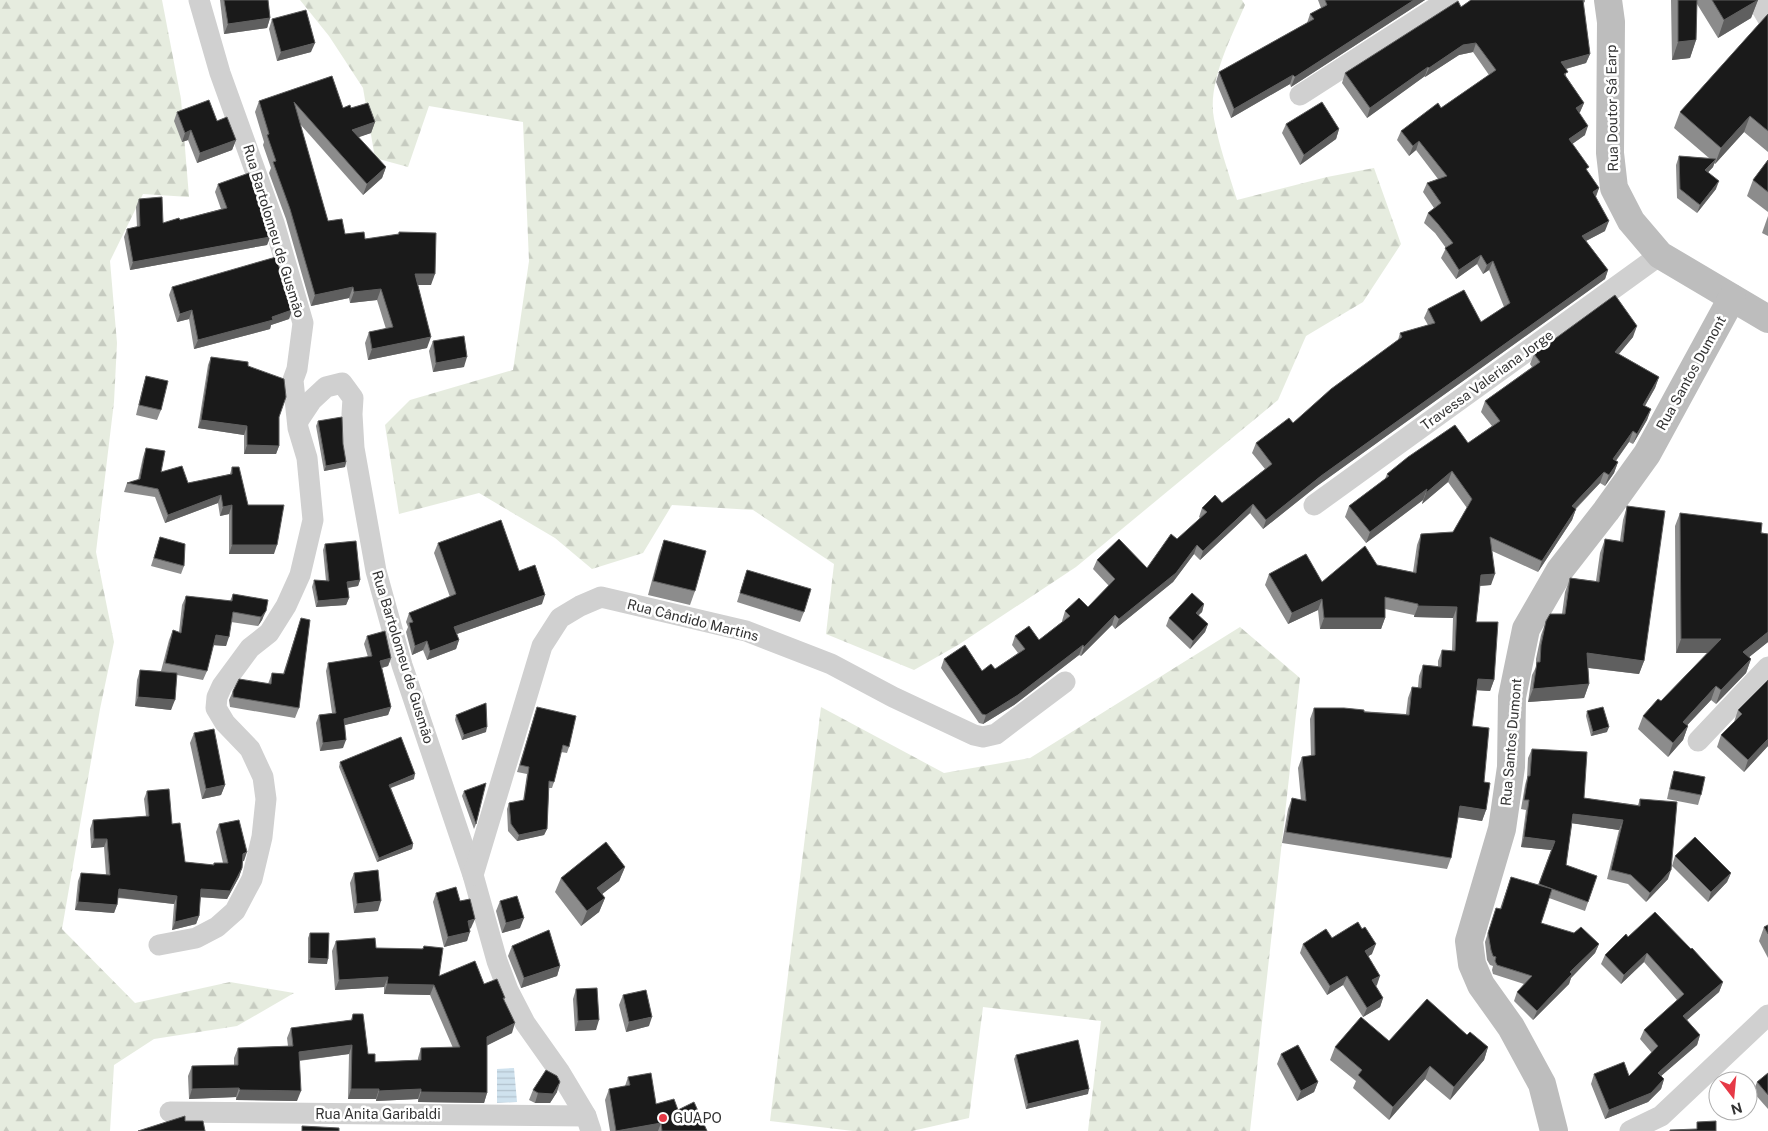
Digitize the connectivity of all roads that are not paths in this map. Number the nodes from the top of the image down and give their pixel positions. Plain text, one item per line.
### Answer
1 (199, 0) edge
2 (1448, 0) edge
3 (1608, 0) edge
4 (1757, 0) edge
5 (1768, 18) edge
6 (1300, 96) dead end
7 (1660, 255) junction
8 (1732, 298) junction
9 (1768, 319) edge
10 (298, 421) junction
11 (1314, 505) dead end
12 (1768, 667) edge
13 (1065, 682) dead end
14 (1698, 741) dead end
15 (473, 875) junction
16 (159, 945) dead end
17 (1768, 1015) edge
18 (170, 1112) dead end
19 (588, 1123) edge
20 (1554, 1131) edge
21 (1630, 1131) edge

1 - 10 street, Rua Bartolomeu de Gusmão
2 - 6 street
3 - 7 main road, Rua Doutor Sá Earp
4 - 5 street
7 - 8 main road, Rua Doutor Sá Earp
7 - 11 street, Travessa Valeriana Jorge
8 - 9 main road, Rua Doutor Sá Earp
8 - 20 main road, Rua Santos Dumont
10 - 15 street, Rua Bartolomeu de Gusmão
10 - 16 street
12 - 14 street
13 - 15 street, Rua Cândido Martins
15 - 19 street, Rua Bartolomeu de Gusmão
17 - 21 street
18 - 19 street, Rua Anita Garibaldi

